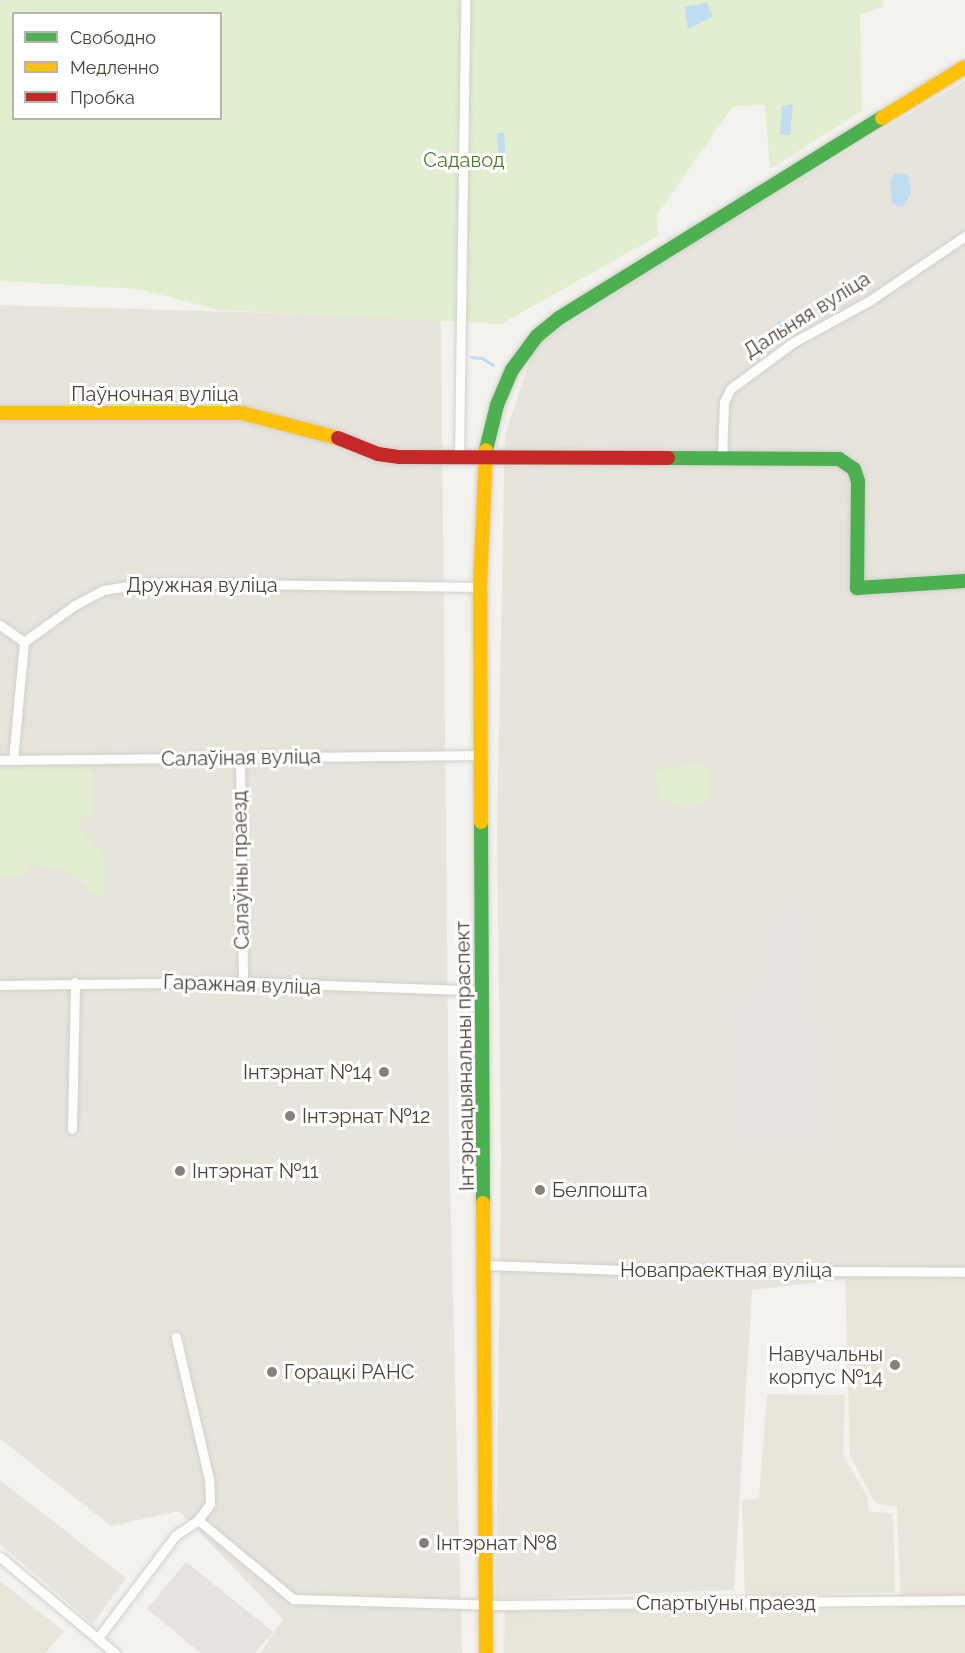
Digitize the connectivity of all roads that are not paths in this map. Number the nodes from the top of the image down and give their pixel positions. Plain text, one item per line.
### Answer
1 (465, 0) edge
2 (965, 67) edge
3 (965, 236) edge
4 (0, 413) edge
5 (459, 458) junction
6 (484, 458) junction
7 (722, 459) junction
8 (965, 581) edge
9 (480, 587) junction
10 (0, 625) edge
11 (24, 642) junction
12 (482, 755) junction
13 (240, 759) junction
14 (0, 760) edge
15 (13, 760) junction
16 (75, 982) junction
17 (243, 982) junction
18 (0, 985) edge
19 (484, 991) junction
20 (72, 1129) dead end
21 (487, 1265) junction
22 (965, 1272) edge
23 (176, 1337) dead end
24 (198, 1520) junction
25 (0, 1557) edge
26 (965, 1600) edge
27 (487, 1605) junction
28 (98, 1638) junction
29 (115, 1653) edge
30 (486, 1653) edge

1 - 5 street
2 - 6 main road, Інтэрнацыянальны праспект
3 - 7 street, Дальняя вуліца
4 - 5 main road, Паўночная вуліца
5 - 6 main road, Паўночная вуліца
6 - 7 main road
6 - 9 main road, Інтэрнацыянальны праспект
7 - 8 main road
9 - 11 street, Дружная вуліца
9 - 12 main road, Інтэрнацыянальны праспект
10 - 11 street
11 - 15 street
12 - 13 street, Салаўіная вуліца
12 - 19 main road, Інтэрнацыянальны праспект
13 - 15 street, Салаўіная вуліца
13 - 17 street, Салаўіны праезд
14 - 15 street, Салаўіная вуліца
16 - 17 street, Гаражная вуліца
16 - 18 street, Гаражная вуліца
16 - 20 street
17 - 19 street, Гаражная вуліца
19 - 21 main road, Інтэрнацыянальны праспект
21 - 22 street, Новапраектная вуліца
21 - 27 main road, Інтэрнацыянальны праспект
23 - 24 street
24 - 27 street, Спартыўны праезд
24 - 28 street
25 - 28 street
26 - 27 street, Спартыўны праезд
27 - 30 main road, Інтэрнацыянальны праспект
28 - 29 street

